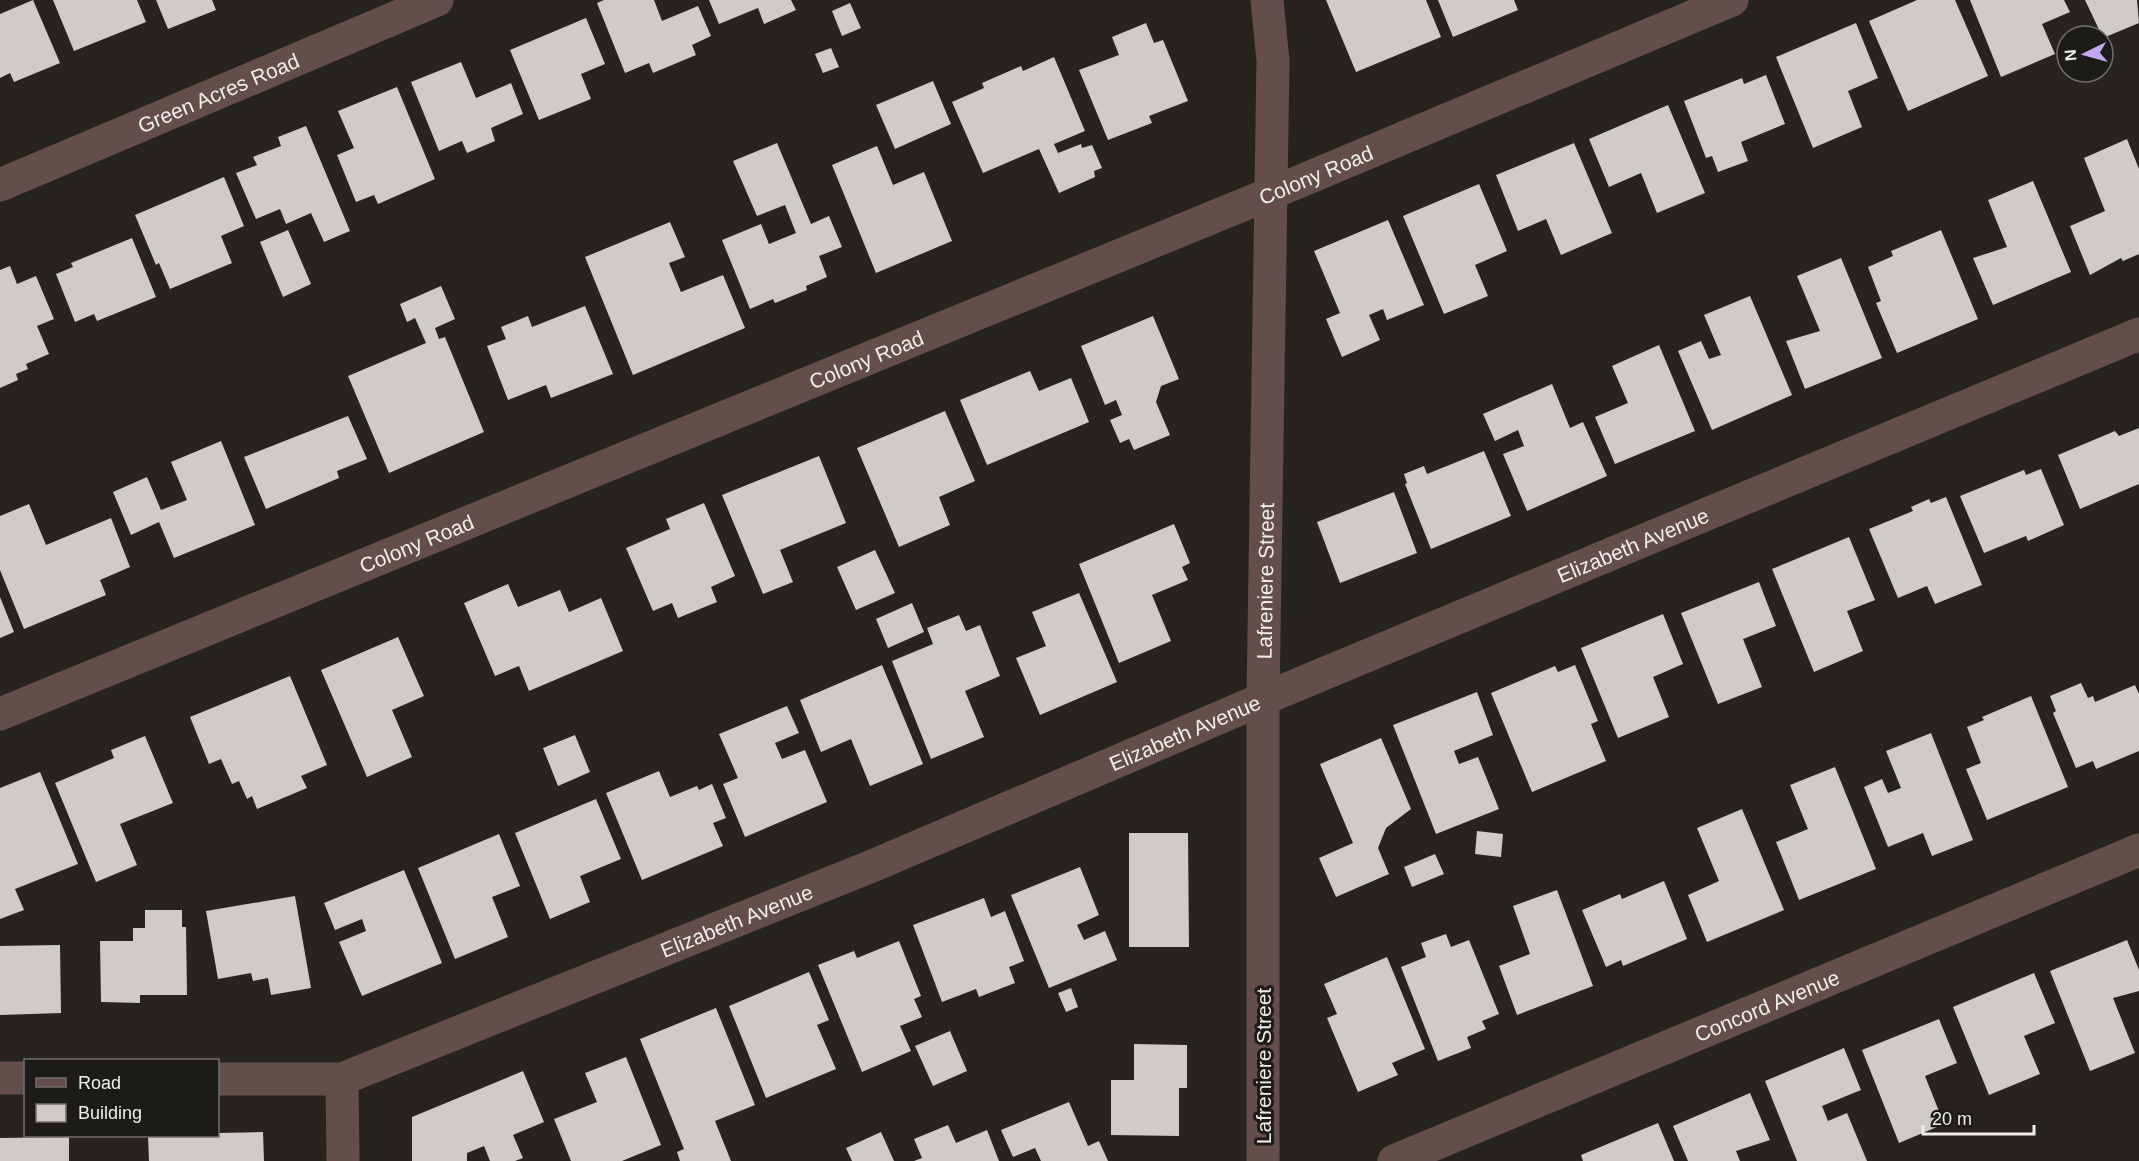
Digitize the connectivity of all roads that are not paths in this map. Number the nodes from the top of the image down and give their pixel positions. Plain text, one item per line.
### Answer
1 (437, 0) edge
2 (1267, 0) edge
3 (1732, 0) edge
4 (0, 185) edge
5 (1272, 193) junction
6 (2139, 334) edge
7 (1263, 699) junction
8 (0, 714) edge
9 (2139, 850) edge
10 (0, 1078) edge
11 (24, 1078) edge
12 (219, 1078) edge
13 (342, 1079) junction
14 (343, 1161) edge
15 (1263, 1161) edge
16 (1394, 1161) edge

1 - 4 street, Green Acres Road
2 - 5 street, Lafreniere Street
3 - 5 street, Colony Road
5 - 7 street, Lafreniere Street
5 - 8 street, Colony Road
6 - 7 street, Elizabeth Avenue
7 - 13 street, Elizabeth Avenue
7 - 15 street, Lafreniere Street
9 - 16 street, Concord Avenue
10 - 11 street
12 - 13 street, Elizabeth Avenue
13 - 14 street

